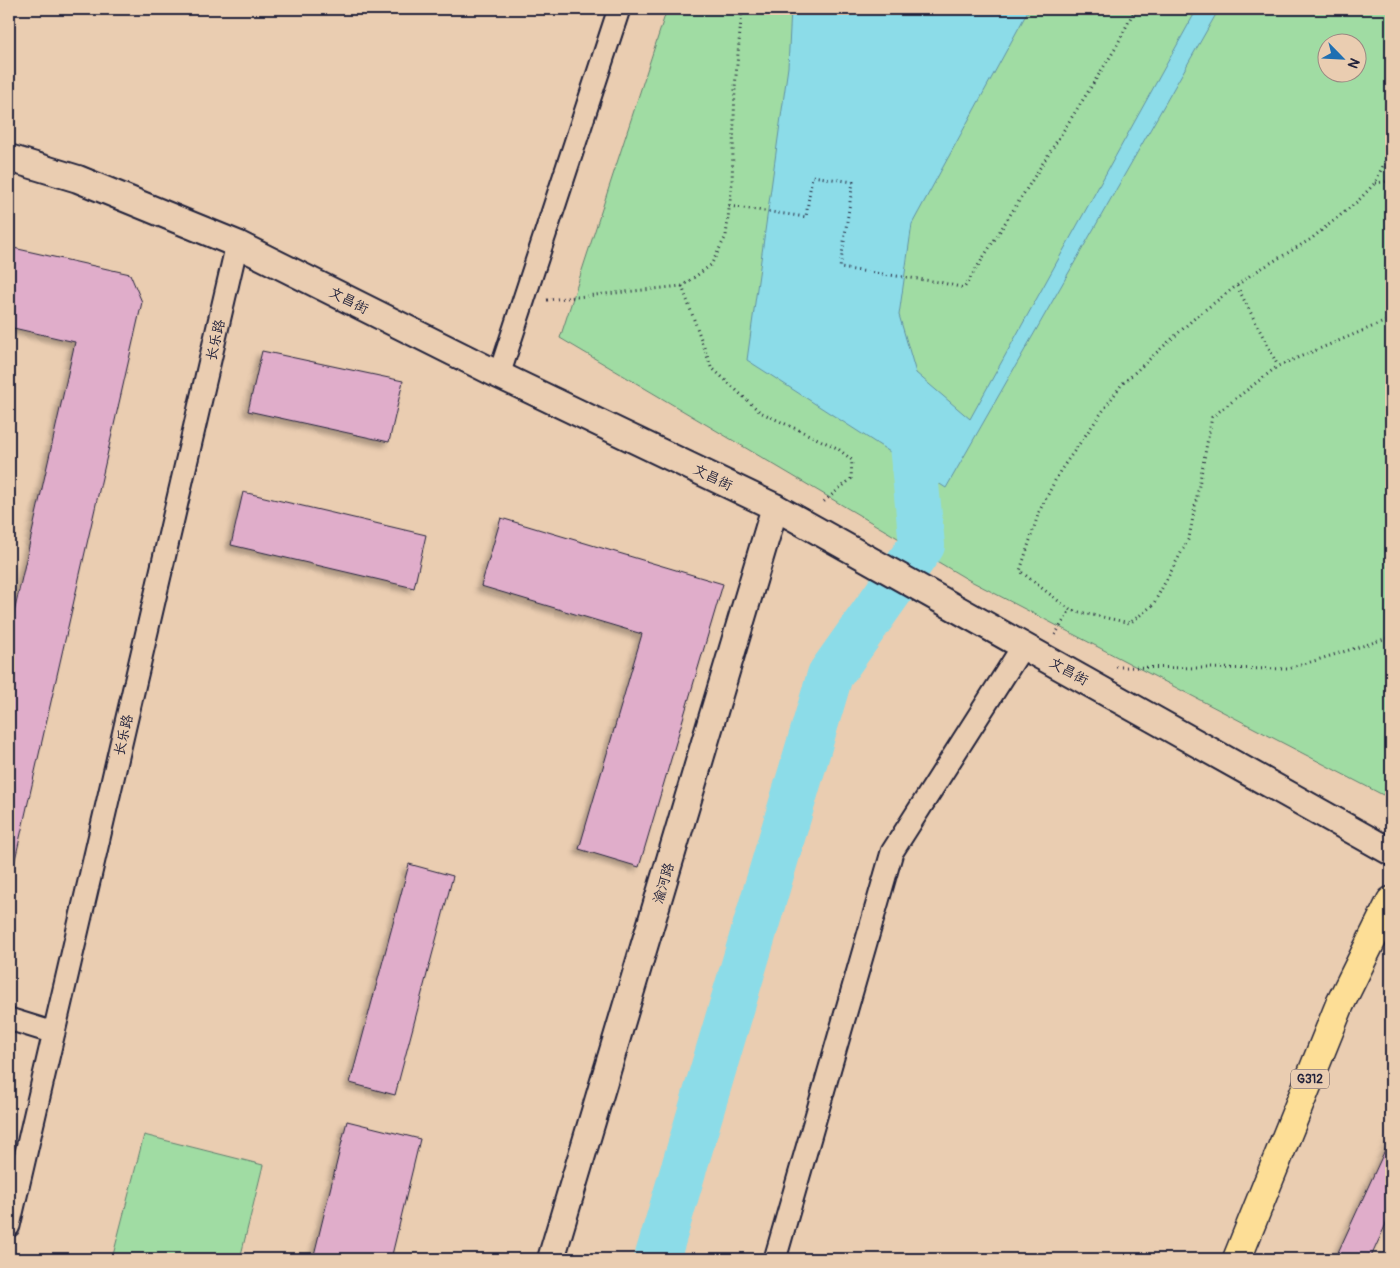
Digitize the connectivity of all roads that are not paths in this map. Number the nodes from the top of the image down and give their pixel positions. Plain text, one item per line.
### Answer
1 (619, 9) edge
2 (9, 158) edge
3 (237, 244) junction
4 (499, 375) junction
5 (775, 507) junction
6 (1023, 646) junction
7 (1391, 852) edge
8 (1391, 901) edge
9 (9, 1019) edge
10 (54, 1033) junction
11 (9, 1226) edge
12 (551, 1259) edge
13 (776, 1259) edge
14 (1236, 1259) edge

1 - 4 street
2 - 3 street, 文昌街
3 - 4 street, 文昌街
3 - 10 street, 长乐路
4 - 5 street, 文昌街
5 - 6 street, 文昌街
5 - 12 street, 渝河路
6 - 7 street, 文昌街
6 - 13 street
8 - 14 highway, G312
9 - 10 street
10 - 11 street, 长乐路

